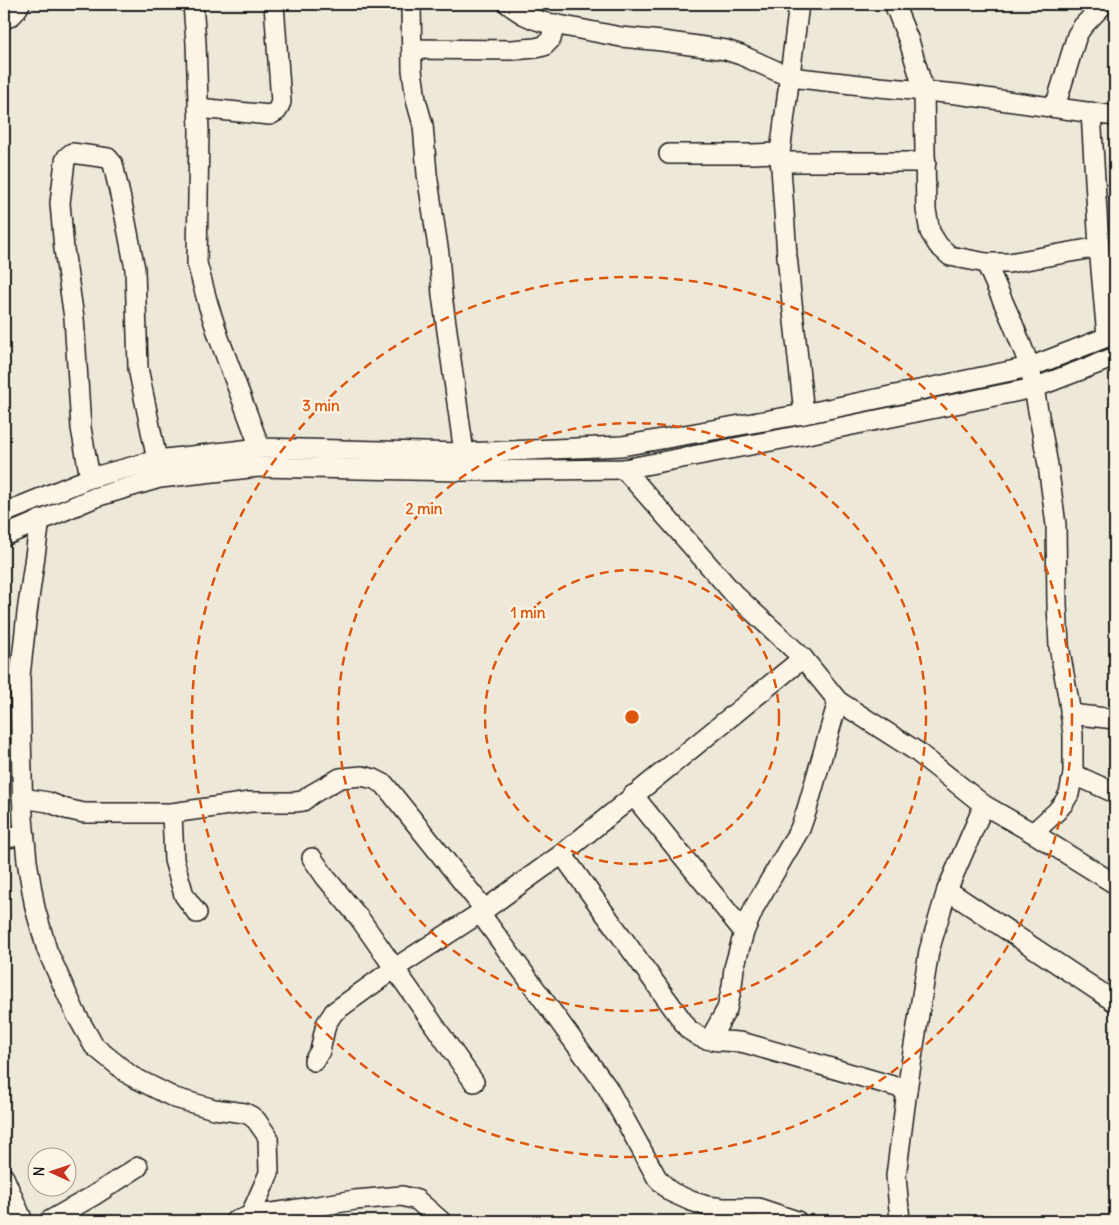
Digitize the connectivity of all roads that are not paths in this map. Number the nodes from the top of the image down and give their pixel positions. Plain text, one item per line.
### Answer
1 (20, 4) edge
2 (193, 4) edge
3 (274, 4) edge
4 (411, 4) edge
5 (508, 4) edge
6 (799, 4) edge
7 (894, 4) edge
8 (1104, 4) edge
9 (4, 18) edge
10 (555, 24) junction
11 (412, 49) junction
12 (790, 77) junction
13 (924, 91) junction
14 (1055, 107) junction
15 (198, 108) junction
16 (1091, 112) junction
17 (1115, 116) edge
18 (669, 154) dead end
19 (780, 158) junction
20 (926, 162) junction
21 (1099, 247) junction
22 (986, 264) junction
23 (1111, 335) edge
24 (1115, 357) edge
25 (1030, 367) junction
26 (1034, 388) junction
27 (804, 414) junction
28 (260, 448) junction
29 (464, 453) junction
30 (157, 460) junction
31 (624, 469) junction
32 (90, 478) junction
33 (5, 510) edge
34 (40, 520) junction
35 (4, 536) edge
36 (803, 658) junction
37 (838, 700) junction
38 (1070, 714) junction
39 (1115, 719) edge
40 (1073, 774) junction
41 (1115, 793) edge
42 (633, 795) junction
43 (22, 798) junction
44 (984, 805) junction
45 (172, 813) junction
46 (1033, 833) junction
47 (24, 834) junction
48 (4, 839) edge
49 (562, 854) junction
50 (312, 858) dead end
51 (1115, 884) edge
52 (946, 890) junction
53 (483, 911) junction
54 (197, 913) dead end
55 (744, 932) junction
56 (395, 968) junction
57 (1115, 1002) edge
58 (710, 1039) junction
59 (314, 1061) dead end
60 (474, 1082) dead end
61 (907, 1090) junction
62 (138, 1166) dead end
63 (4, 1178) edge
64 (242, 1218) edge
65 (23, 1221) edge
66 (49, 1221) edge
67 (441, 1221) edge
68 (798, 1221) edge
69 (900, 1221) edge

1 - 9 street
2 - 15 street
3 - 15 street
4 - 11 street
5 - 10 street
6 - 12 street
7 - 13 street
8 - 14 street
10 - 11 street
10 - 12 street
11 - 29 street
12 - 13 street
12 - 19 street
13 - 14 street
13 - 20 street
14 - 16 street
15 - 28 street
16 - 17 street
16 - 21 street
18 - 19 street
19 - 20 street
19 - 27 street
20 - 22 street
21 - 22 street
21 - 23 street
22 - 25 street
23 - 25 street
24 - 26 street
25 - 26 street
25 - 27 street
26 - 31 street
26 - 38 street
27 - 29 street
28 - 29 street
28 - 30 street
30 - 32 street
30 - 32 street
31 - 34 street
31 - 36 street
32 - 33 street
34 - 35 street
34 - 43 street
36 - 37 street
36 - 42 street
37 - 44 street
37 - 55 street
38 - 39 street
38 - 40 street
40 - 41 street
40 - 46 street
42 - 49 street
42 - 55 street
43 - 45 street
43 - 47 street
44 - 46 street
44 - 52 street
45 - 53 street
45 - 54 street
46 - 51 street
47 - 48 street
47 - 64 street
49 - 53 street
49 - 58 street
50 - 56 street
52 - 57 street
52 - 61 street
53 - 56 street
53 - 68 street
55 - 58 street
56 - 59 street
56 - 60 street
58 - 61 street
61 - 69 street
62 - 66 street
63 - 65 street
64 - 67 street

